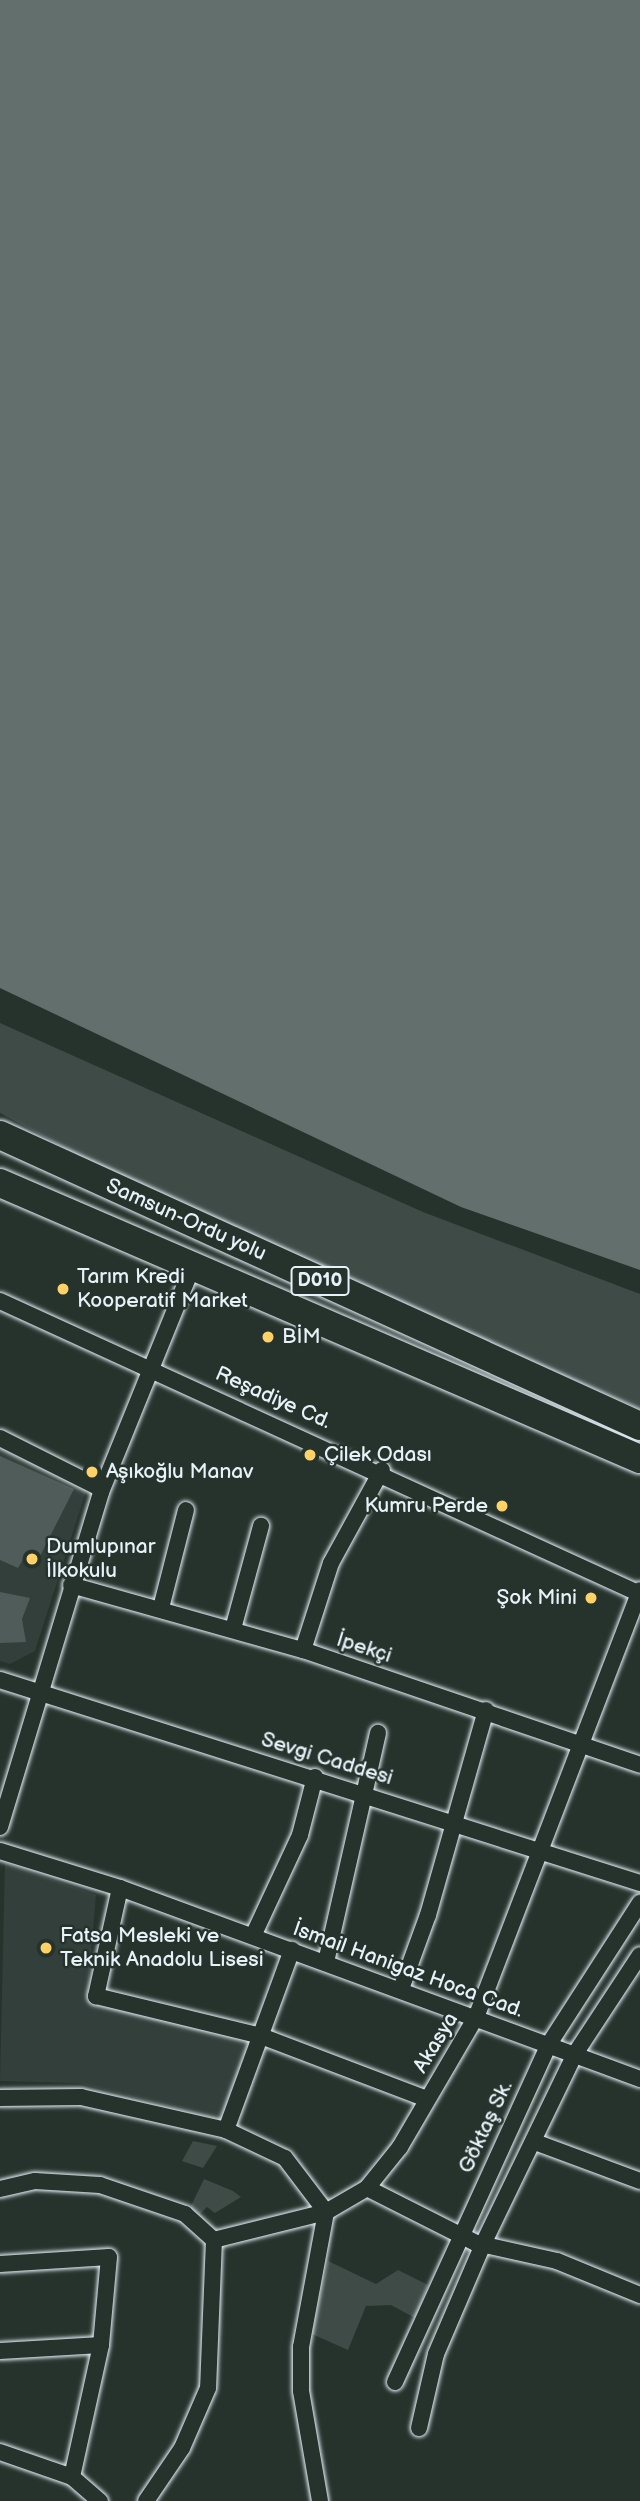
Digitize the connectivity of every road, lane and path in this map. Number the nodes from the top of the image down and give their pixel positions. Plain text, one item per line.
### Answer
1 (0, 1135) edge
2 (0, 1183) edge
3 (193, 1265) junction
4 (0, 1301) edge
5 (147, 1366) junction
6 (640, 1426) edge
7 (0, 1438) edge
8 (640, 1459) edge
9 (382, 1470) junction
10 (102, 1489) junction
11 (186, 1510) dead end
12 (261, 1526) dead end
13 (71, 1585) junction
14 (640, 1592) edge
15 (161, 1608) junction
16 (233, 1629) junction
17 (303, 1650) junction
18 (0, 1680) edge
19 (37, 1693) junction
20 (486, 1710) junction
21 (378, 1733) dead end
22 (581, 1744) junction
23 (640, 1765) edge
24 (315, 1777) junction
25 (6, 1784) edge
26 (364, 1792) junction
27 (453, 1822) junction
28 (0, 1827) edge
29 (0, 1851) edge
30 (540, 1852) junction
31 (640, 1883) edge
32 (120, 1888) junction
33 (640, 1903) edge
34 (253, 1936) junction
35 (292, 1950) junction
36 (640, 1955) edge
37 (326, 1962) junction
38 (634, 1974) edge
39 (401, 1989) junction
40 (477, 2015) junction
41 (261, 2036) junction
42 (549, 2044) junction
43 (575, 2054) junction
44 (640, 2079) edge
45 (0, 2098) edge
46 (427, 2099) junction
47 (226, 2130) junction
48 (535, 2142) junction
49 (640, 2181) edge
50 (367, 2188) junction
51 (0, 2189) edge
52 (326, 2212) junction
53 (461, 2234) junction
54 (214, 2240) junction
55 (484, 2242) junction
56 (0, 2264) edge
57 (640, 2295) edge
58 (101, 2346) junction
59 (0, 2351) edge
60 (395, 2382) dead end
61 (419, 2428) dead end
62 (0, 2452) edge
63 (72, 2477) junction
64 (151, 2499) edge
65 (100, 2501) edge
66 (320, 2501) edge

1 - 6 highway, Samsun-Ordu yolu / D010
2 - 3 highway, Samsun-Ordu yolu / D010
3 - 5 street
3 - 8 highway, Samsun-Ordu yolu / D010
4 - 5 street, Reşadiye Cd.
5 - 9 street, Reşadiye Cd.
5 - 10 street
7 - 10 street
9 - 14 street, Reşadiye Cd.
9 - 17 street
10 - 13 street
11 - 15 street
12 - 16 street
13 - 15 street, İpekçi
13 - 19 street
14 - 22 street, Akasya
15 - 16 street, İpekçi
16 - 17 street, İpekçi
17 - 20 street, İpekçi
18 - 19 street, Sevgi Caddesi
19 - 24 street, Sevgi Caddesi
19 - 25 street
20 - 22 street, İpekçi
20 - 27 street
21 - 26 street
22 - 23 street, İpekçi
22 - 30 street, Akasya
24 - 26 street, Sevgi Caddesi
24 - 34 street
25 - 28 street
26 - 27 street, Sevgi Caddesi
26 - 37 street
27 - 30 street, Sevgi Caddesi
27 - 39 street
29 - 32 street, İsmail Hanigaz Hoca Cad.
30 - 31 street, Sevgi Caddesi
30 - 40 street, Akasya
32 - 34 street, İsmail Hanigaz Hoca Cad.
32 - 41 street
33 - 42 street, Göktaş Sk.
34 - 35 street, İsmail Hanigaz Hoca Cad.
35 - 37 street, İsmail Hanigaz Hoca Cad.
35 - 41 street
36 - 38 street
37 - 39 street, İsmail Hanigaz Hoca Cad.
38 - 43 street
39 - 40 street, İsmail Hanigaz Hoca Cad.
40 - 42 street, İsmail Hanigaz Hoca Cad.
40 - 46 street, Akasya
41 - 46 street
41 - 47 street
42 - 43 street, İsmail Hanigaz Hoca Cad.
42 - 53 street, Göktaş Sk.
43 - 44 street, İsmail Hanigaz Hoca Cad.
43 - 48 street
45 - 47 street
46 - 50 street, Akasya
47 - 52 street
48 - 49 street
48 - 55 street
50 - 52 street, Akasya
50 - 53 street
51 - 54 street
52 - 54 street, Akasya
52 - 66 street
53 - 55 street
53 - 60 street, Göktaş Sk.
54 - 64 street
55 - 57 street
55 - 61 street
56 - 58 street
58 - 59 street
58 - 63 street
62 - 63 street
63 - 65 street

